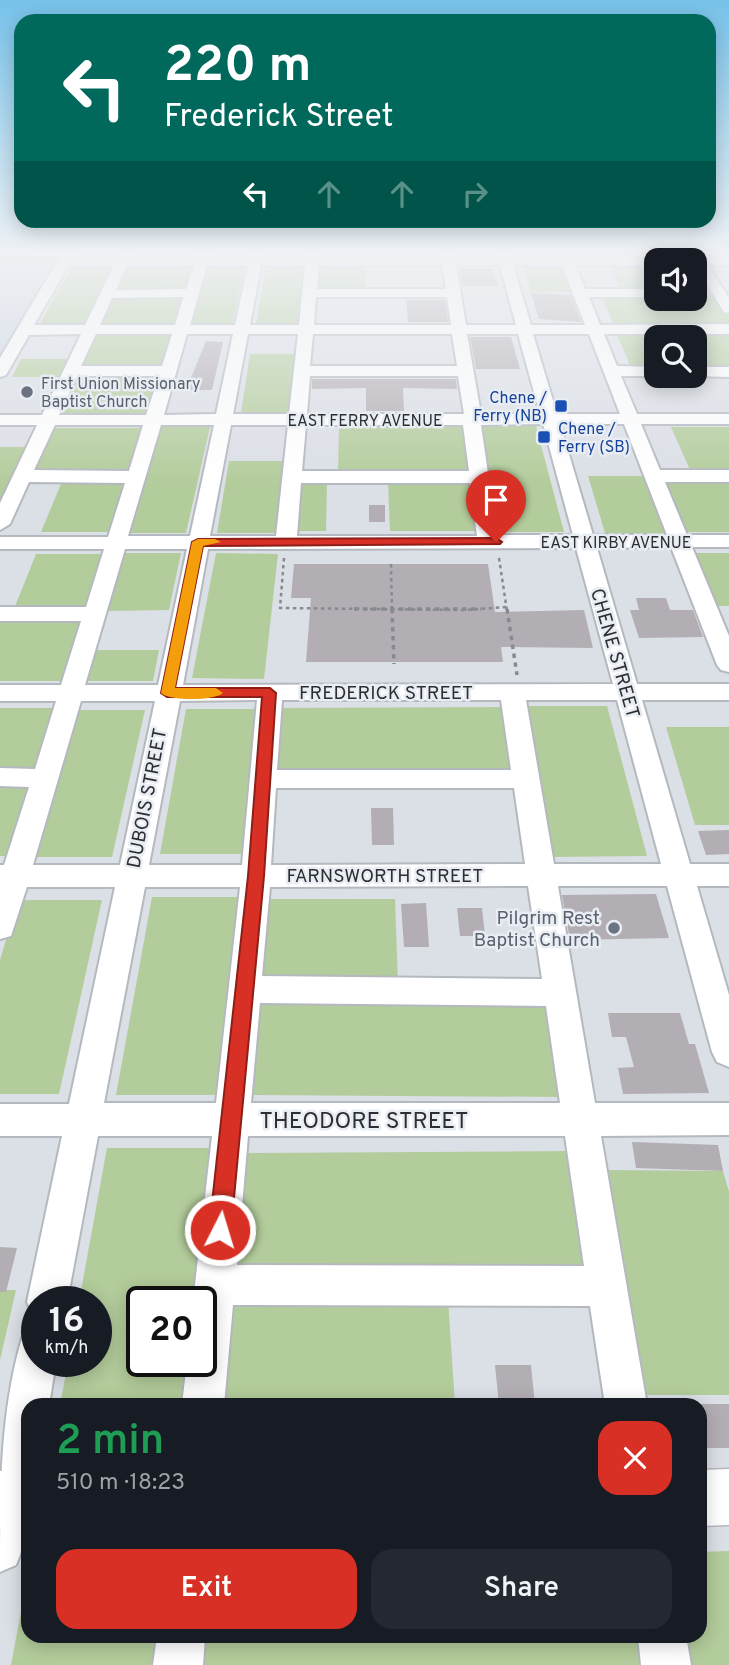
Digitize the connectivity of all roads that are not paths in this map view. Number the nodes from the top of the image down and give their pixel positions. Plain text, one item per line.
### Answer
1 (24, 330) edge
2 (91, 330) edge
3 (181, 330) edge
4 (241, 330) edge
5 (304, 330) edge
6 (458, 330) edge
7 (525, 330) edge
8 (594, 330) edge
9 (73, 371) junction
10 (168, 371) junction
11 (301, 371) junction
12 (465, 371) junction
13 (0, 372) edge
14 (611, 372) junction
15 (644, 372) edge
16 (707, 372) edge
17 (729, 372) edge
18 (472, 419) junction
19 (550, 419) junction
20 (631, 419) junction
21 (729, 419) edge
22 (0, 420) edge
23 (49, 420) junction
24 (154, 420) junction
25 (223, 420) junction
26 (297, 420) junction
27 (23, 476) junction
28 (652, 476) junction
29 (729, 476) edge
30 (136, 477) junction
31 (292, 477) junction
32 (480, 477) junction
33 (0, 524) edge
34 (679, 541) junction
35 (729, 541) edge
36 (117, 542) junction
37 (198, 542) junction
38 (286, 542) junction
39 (492, 542) junction
40 (585, 542) junction
41 (0, 543) edge
42 (0, 614) edge
43 (95, 614) junction
44 (729, 665) edge
45 (516, 692) junction
46 (627, 692) junction
47 (729, 692) edge
48 (0, 693) edge
49 (71, 693) junction
50 (167, 693) junction
51 (270, 693) junction
52 (0, 777) edge
53 (45, 778) junction
54 (263, 779) junction
55 (527, 779) junction
56 (542, 875) junction
57 (679, 875) junction
58 (729, 875) edge
59 (8, 876) edge
60 (130, 876) junction
61 (256, 876) junction
62 (0, 927) edge
63 (244, 989) junction
64 (561, 993) junction
65 (729, 1052) edge
66 (582, 1119) junction
67 (729, 1119) edge
68 (0, 1120) edge
69 (82, 1120) junction
70 (230, 1120) junction
71 (214, 1285) junction
72 (50, 1286) edge
73 (607, 1286) junction
74 (33, 1377) edge
75 (29, 1398) edge
76 (204, 1398) edge
77 (625, 1398) edge
78 (21, 1444) edge
79 (707, 1497) edge
80 (729, 1497) edge
81 (9, 1512) edge
82 (180, 1643) edge
83 (663, 1643) edge
84 (178, 1665) edge
85 (666, 1665) edge

1 - 13 street
2 - 9 street
3 - 10 street
4 - 25 street, DUBOIS STREET
5 - 11 street
6 - 12 street
7 - 19 street, CHENE STREET
8 - 14 street
9 - 10 street
9 - 23 street
10 - 24 street
11 - 12 street
11 - 26 street
12 - 18 street
14 - 15 street
14 - 20 street
16 - 17 street
18 - 19 street, EAST FERRY AVENUE
18 - 26 street, EAST FERRY AVENUE
18 - 32 street
19 - 20 street, EAST FERRY AVENUE
19 - 40 street, CHENE STREET
20 - 21 street, EAST FERRY AVENUE
20 - 28 street
22 - 23 street, EAST FERRY AVENUE
23 - 24 street, EAST FERRY AVENUE
23 - 27 street
24 - 25 street, EAST FERRY AVENUE
24 - 30 street
25 - 26 street, EAST FERRY AVENUE
25 - 37 street, DUBOIS STREET
26 - 31 street
27 - 30 street
27 - 33 street
28 - 29 street
28 - 34 street
30 - 36 street
31 - 32 street
31 - 38 street
32 - 39 street
34 - 35 street, EAST KIRBY AVENUE
34 - 40 street, EAST KIRBY AVENUE
34 - 44 street
36 - 37 street, EAST KIRBY AVENUE
36 - 41 street, EAST KIRBY AVENUE
36 - 43 street
37 - 38 street, EAST KIRBY AVENUE
37 - 50 street, DUBOIS STREET
38 - 39 street, EAST KIRBY AVENUE
39 - 40 street, EAST KIRBY AVENUE
40 - 46 street, CHENE STREET
42 - 43 street
43 - 49 street
45 - 46 street, FREDERICK STREET
45 - 51 street, FREDERICK STREET
45 - 55 street
46 - 47 street, FREDERICK STREET
46 - 57 street, CHENE STREET
48 - 49 street, FREDERICK STREET
49 - 50 street, FREDERICK STREET
49 - 53 street
50 - 51 street, FREDERICK STREET
50 - 60 street, DUBOIS STREET
51 - 54 street
52 - 53 street
53 - 59 street
54 - 55 street
54 - 61 street
55 - 56 street
56 - 57 street, FARNSWORTH STREET
56 - 61 street, FARNSWORTH STREET
56 - 64 street
57 - 58 street, FARNSWORTH STREET
57 - 65 street, CHENE STREET
59 - 60 street, FARNSWORTH STREET
59 - 62 street
60 - 61 street, FARNSWORTH STREET
60 - 69 street, DUBOIS STREET
61 - 63 street
63 - 64 street
63 - 70 street
64 - 66 street
66 - 67 street, THEODORE STREET
66 - 70 street, THEODORE STREET
66 - 73 street
68 - 69 street, THEODORE STREET
69 - 70 street, THEODORE STREET
69 - 72 street, DUBOIS STREET
70 - 71 street
71 - 73 street
71 - 76 street
73 - 77 street
74 - 75 street
78 - 81 street
79 - 80 main road
82 - 84 street
83 - 85 street

